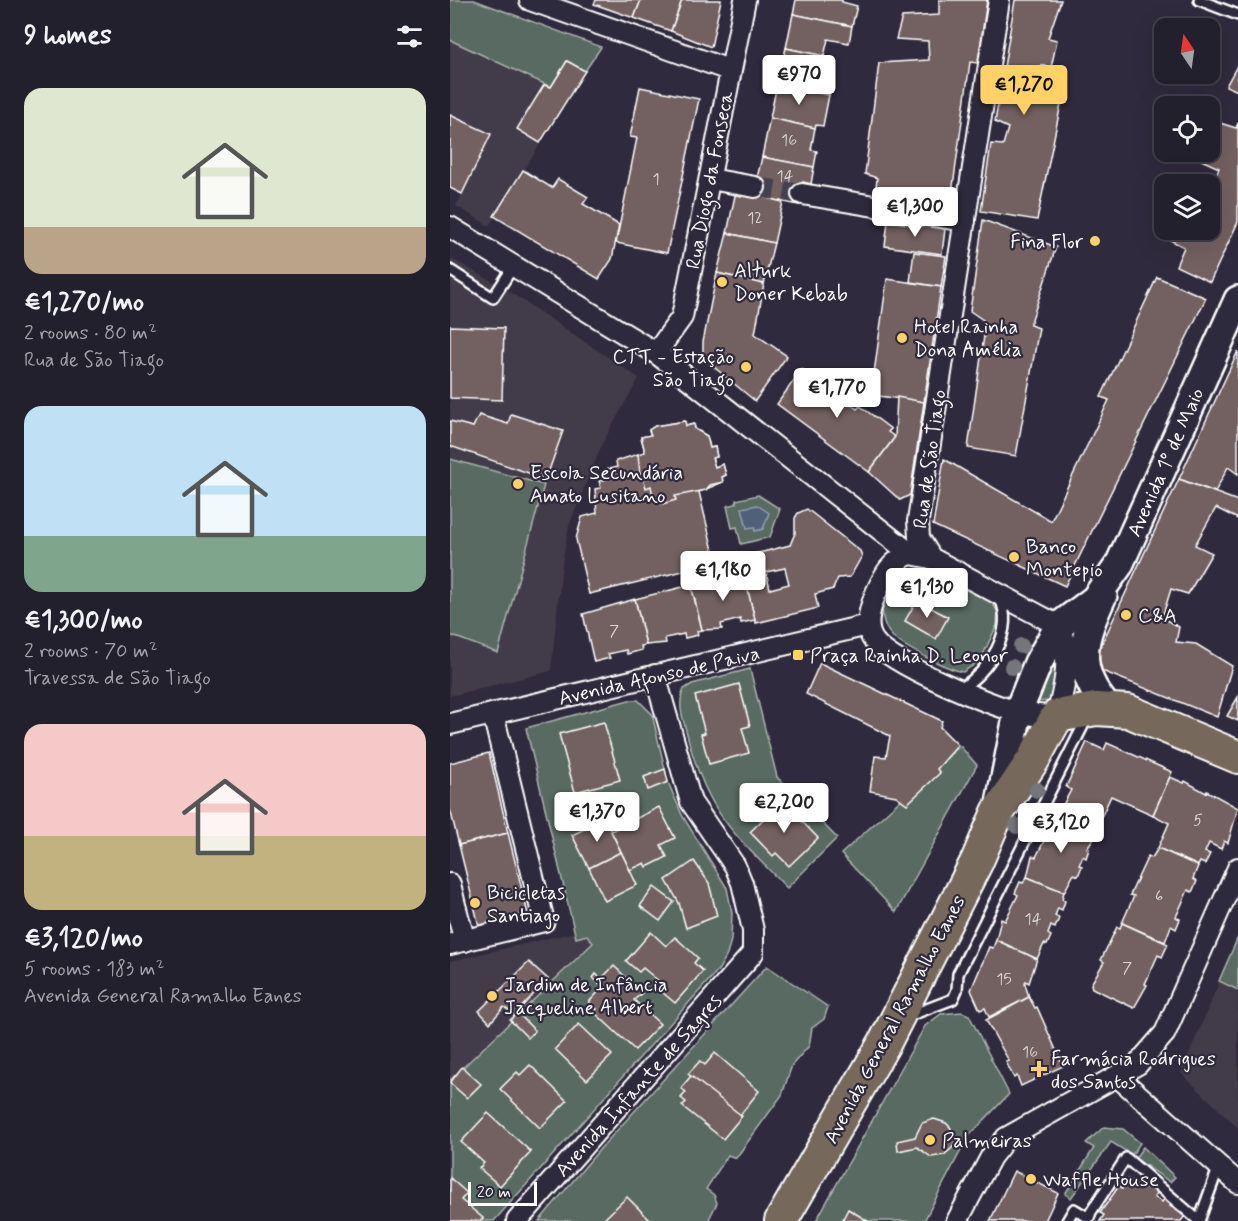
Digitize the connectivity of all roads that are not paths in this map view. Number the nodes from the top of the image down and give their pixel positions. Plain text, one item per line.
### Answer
1 (530, 0) edge
2 (745, 0) edge
3 (999, 0) edge
4 (1198, 0) edge
5 (1238, 15) edge
6 (729, 70) junction
7 (710, 179) junction
8 (755, 187) tunnel mouth
9 (802, 194) tunnel mouth
10 (965, 220) junction
11 (450, 227) edge
12 (513, 267) junction
13 (450, 270) edge
14 (1238, 300) edge
15 (656, 353) junction
16 (911, 554) junction
17 (931, 558) junction
18 (1108, 583) junction
19 (999, 596) junction
20 (1060, 618) junction
21 (868, 625) junction
22 (654, 675) junction
23 (960, 689) junction
24 (1110, 709) junction
25 (1018, 712) junction
26 (493, 714) junction
27 (1058, 716) junction
28 (450, 724) edge
29 (1238, 757) edge
30 (998, 812) junction
31 (1238, 868) edge
32 (450, 884) edge
33 (453, 909) edge
34 (458, 943) edge
35 (898, 1018) junction
36 (1118, 1077) junction
37 (1219, 1166) junction
38 (1238, 1183) edge
39 (1089, 1220) edge
40 (517, 1221) edge
41 (781, 1221) edge
42 (957, 1221) edge
43 (1067, 1221) edge
44 (1199, 1221) edge

1 - 6 street
2 - 6 street, Rua Diogo da Fonseca
3 - 10 street, Rua de São Tiago
4 - 5 lane
6 - 7 street, Rua Diogo da Fonseca
7 - 8 street
7 - 15 street, Rua Diogo da Fonseca
9 - 10 street
10 - 17 street, Rua de São Tiago
11 - 12 street
12 - 13 lane
12 - 15 street
14 - 18 main road, Avenida 1º de Maio
15 - 16 street
16 - 17 street
16 - 21 street
17 - 19 street
18 - 20 main road, Avenida 1º de Maio
18 - 24 main road
19 - 20 street
19 - 23 lane
20 - 25 main road, Avenida General Ramalho Eanes
20 - 27 street
21 - 22 street, Avenida Afonso de Paiva
21 - 23 street
22 - 26 street, Avenida Afonso de Paiva
22 - 40 street, Avenida Infante de Sagres
23 - 25 street
24 - 27 main road
24 - 29 main road
24 - 35 lane
25 - 27 street
25 - 30 main road, Avenida General Ramalho Eanes
26 - 28 street, Avenida Afonso de Paiva
26 - 34 street
27 - 30 main road, Avenida General Ramalho Eanes
30 - 35 main road, Avenida General Ramalho Eanes
31 - 36 street
32 - 33 street
33 - 34 street
35 - 41 main road, Avenida General Ramalho Eanes
36 - 37 street
36 - 42 street
37 - 38 street
37 - 44 lane
39 - 43 lane
39 - 44 lane

